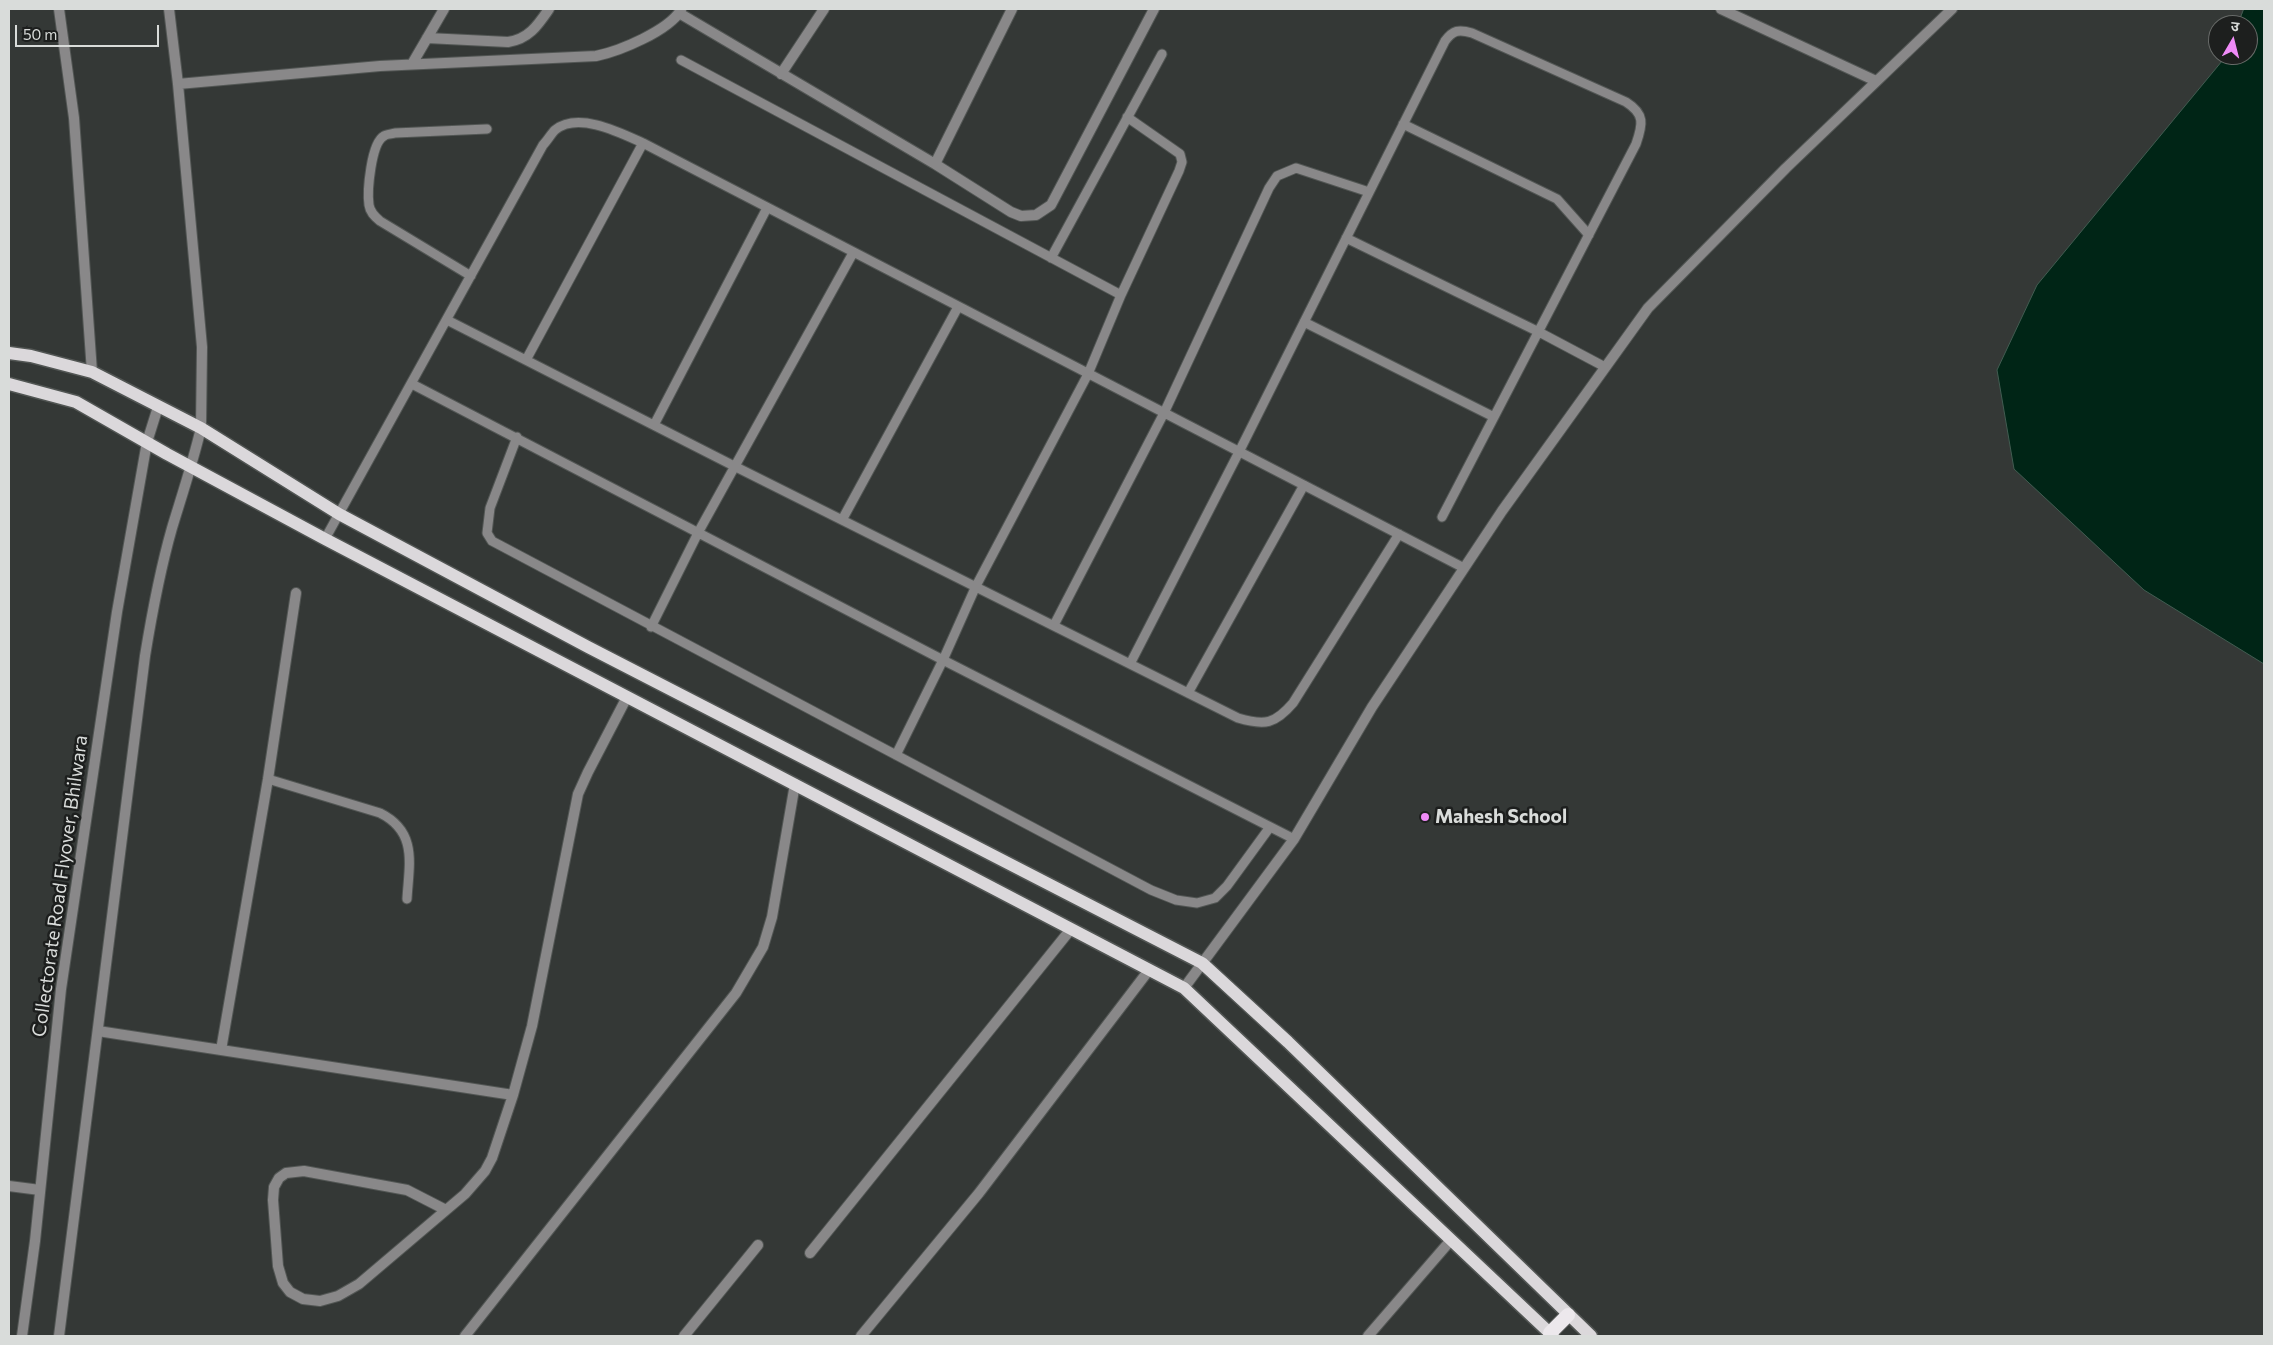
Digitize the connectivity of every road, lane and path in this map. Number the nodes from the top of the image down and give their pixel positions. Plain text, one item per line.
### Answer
1 (59, 9) edge
2 (169, 9) edge
3 (444, 9) edge
4 (549, 9) edge
5 (824, 9) edge
6 (1012, 9) edge
7 (1154, 9) edge
8 (1721, 9) edge
9 (1952, 9) edge
10 (680, 11) edge
11 (426, 38) junction
12 (1162, 54) dead end
13 (681, 60) dead end
14 (412, 64) junction
15 (781, 74) junction
16 (1876, 81) junction
17 (178, 84) junction
18 (1127, 117) junction
19 (1403, 124) junction
20 (487, 129) dead end
21 (644, 144) junction
22 (935, 164) junction
23 (1369, 192) junction
24 (767, 208) junction
25 (1589, 235) junction
26 (1346, 238) junction
27 (853, 253) junction
28 (1051, 258) junction
29 (471, 276) junction
30 (1121, 294) junction
31 (958, 307) junction
32 (447, 320) junction
33 (1304, 322) junction
34 (1538, 332) junction
35 (9, 353) edge
36 (526, 360) junction
37 (1605, 368) junction
38 (92, 372) junction
39 (1088, 374) junction
40 (9, 384) edge
41 (412, 384) junction
42 (158, 407) junction
43 (1164, 413) junction
44 (1494, 417) junction
45 (654, 425) junction
46 (201, 428) junction
47 (517, 437) junction
48 (147, 442) junction
49 (1239, 452) junction
50 (191, 467) junction
51 (736, 467) junction
52 (1304, 485) junction
53 (339, 514) junction
54 (1442, 518) dead end
55 (842, 520) junction
56 (699, 532) junction
57 (1399, 534) junction
58 (325, 539) junction
59 (1464, 568) junction
60 (976, 586) junction
61 (296, 593) dead end
62 (651, 626) junction
63 (1054, 626) junction
64 (943, 660) junction
65 (1130, 664) junction
66 (1188, 693) junction
67 (627, 697) junction
68 (896, 755) junction
69 (268, 779) junction
70 (795, 784) junction
71 (1270, 826) junction
72 (1294, 838) junction
73 (407, 899) dead end
74 (1071, 929) junction
75 (1202, 963) junction
76 (1149, 970) junction
77 (1184, 988) junction
78 (98, 1031) junction
79 (222, 1050) junction
80 (513, 1095) junction
81 (9, 1186) edge
82 (40, 1190) junction
83 (446, 1210) junction
84 (1451, 1240) junction
85 (758, 1245) dead end
86 (810, 1253) dead end
87 (1568, 1315) junction
88 (1551, 1335) edge
89 (22, 1336) edge
90 (58, 1336) edge
91 (465, 1336) edge
92 (684, 1336) edge
93 (861, 1336) edge
94 (1368, 1336) edge
95 (1591, 1336) edge

1 - 38 street
2 - 17 street
3 - 11 street
4 - 11 street
5 - 15 street
6 - 22 street
7 - 22 street
8 - 16 street
9 - 16 street
10 - 14 street
10 - 15 street
11 - 14 street
12 - 18 lane
13 - 28 lane
14 - 17 street
15 - 22 street
16 - 37 street
17 - 46 street
18 - 28 lane
18 - 30 lane
19 - 23 lane
19 - 25 lane
19 - 25 lane
20 - 29 lane
21 - 24 lane
21 - 29 lane
21 - 36 lane
23 - 26 lane
23 - 43 lane
24 - 27 lane
24 - 45 lane
25 - 34 lane
26 - 33 lane
26 - 34 lane
27 - 31 lane
27 - 51 lane
28 - 30 lane
29 - 32 lane
30 - 39 lane
31 - 39 lane
31 - 55 lane
32 - 36 lane
32 - 41 lane
33 - 44 lane
33 - 49 lane
34 - 37 lane
34 - 44 lane
35 - 38 main road
36 - 45 lane
37 - 59 street
38 - 42 main road
39 - 43 lane
39 - 60 lane
40 - 48 main road
41 - 47 lane
41 - 53 lane
42 - 46 main road
42 - 48 street, Collectorate Road Flyover, Bhilwara
43 - 49 lane
43 - 63 lane
44 - 54 lane
45 - 51 lane
46 - 50 street
46 - 53 main road
47 - 56 lane
47 - 62 lane
48 - 50 main road
48 - 82 street, Collectorate Road Flyover, Bhilwara
49 - 52 lane
49 - 65 lane
50 - 58 main road
50 - 78 street
51 - 55 lane
51 - 56 lane
52 - 57 lane
52 - 66 lane
53 - 58 lane
53 - 75 main road
55 - 60 lane
56 - 62 lane
56 - 64 lane
57 - 59 lane
57 - 66 lane
58 - 67 main road
59 - 72 street
60 - 63 lane
60 - 64 lane
61 - 69 street
62 - 68 lane
63 - 65 lane
64 - 68 lane
64 - 71 lane
65 - 66 lane
67 - 70 main road
67 - 80 street
68 - 71 lane
69 - 73 lane
69 - 79 street
70 - 74 main road
70 - 91 street
71 - 72 lane
72 - 75 street
74 - 76 main road
74 - 86 street
75 - 77 street
75 - 87 main road
76 - 77 main road
76 - 93 street
77 - 84 main road
78 - 79 street
78 - 90 street
79 - 80 street
80 - 83 street
81 - 82 street
82 - 89 street, Collectorate Road Flyover, Bhilwara
83 - 83 street
84 - 88 main road
84 - 94 street
85 - 92 street
87 - 88 highway
87 - 95 main road

